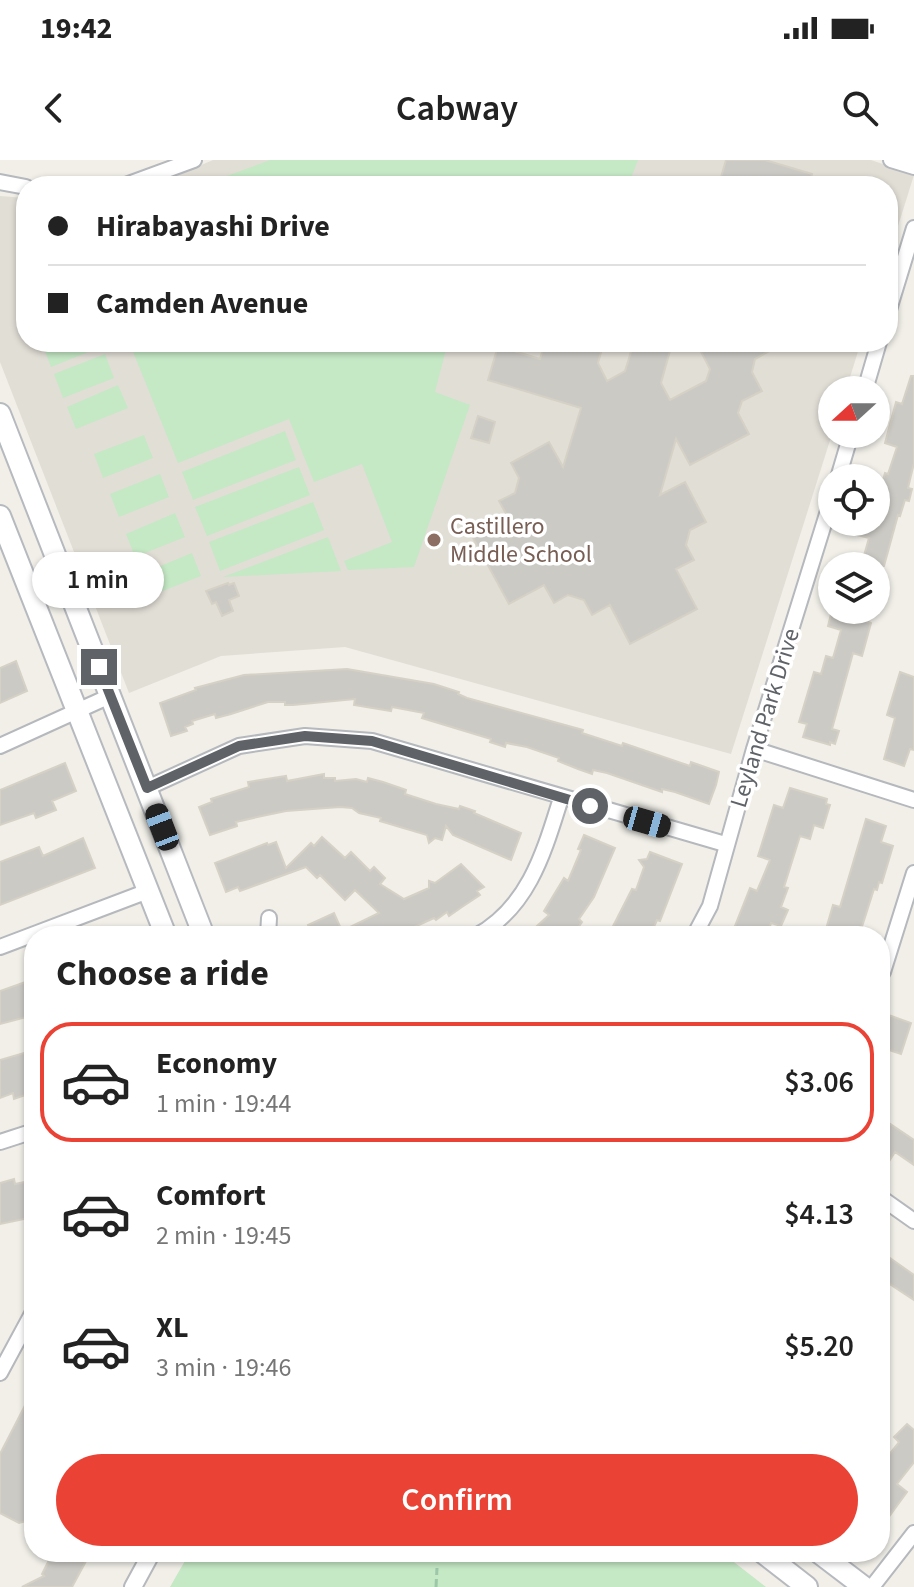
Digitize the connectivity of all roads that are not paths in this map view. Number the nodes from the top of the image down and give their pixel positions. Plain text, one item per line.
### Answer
1 (194, 160) edge
2 (891, 160) edge
3 (914, 167) edge
4 (150, 176) edge
5 (914, 228) edge
6 (898, 280) edge
7 (876, 352) edge
8 (869, 376) edge
9 (0, 414) edge
10 (0, 516) edge
11 (820, 536) edge
12 (5, 543) edge
13 (110, 696) junction
14 (77, 712) junction
15 (0, 746) edge
16 (754, 749) junction
17 (147, 788) junction
18 (561, 798) junction
19 (914, 800) edge
20 (725, 844) junction
21 (914, 873) edge
22 (148, 891) junction
23 (269, 918) dead end
24 (56, 926) edge
25 (162, 926) edge
26 (200, 926) edge
27 (269, 926) edge
28 (491, 926) edge
29 (699, 926) edge
30 (24, 938) edge
31 (0, 947) edge
32 (890, 950) edge
33 (24, 1134) edge
34 (0, 1142) edge
35 (890, 1204) edge
36 (914, 1221) edge
37 (24, 1329) edge
38 (0, 1373) edge
39 (914, 1533) edge
40 (147, 1562) edge
41 (775, 1562) edge
42 (831, 1562) edge
43 (133, 1587) edge
44 (807, 1587) edge
45 (864, 1587) edge
46 (872, 1587) edge

1 - 4 street
2 - 3 street
5 - 6 street
7 - 8 street
9 - 13 main road
10 - 12 main road
11 - 16 street, Leyland Park Drive
12 - 14 main road
13 - 14 street
13 - 17 main road
14 - 15 street
14 - 22 main road
16 - 19 street
16 - 20 street, Leyland Park Drive
17 - 18 street
17 - 26 main road
18 - 20 street
18 - 28 street
20 - 29 street, Leyland Park Drive
21 - 32 street
22 - 24 street
22 - 25 main road
23 - 27 street
30 - 31 street
33 - 34 street
35 - 36 street
37 - 38 street
39 - 46 street
40 - 43 street
41 - 44 main road
42 - 45 main road

